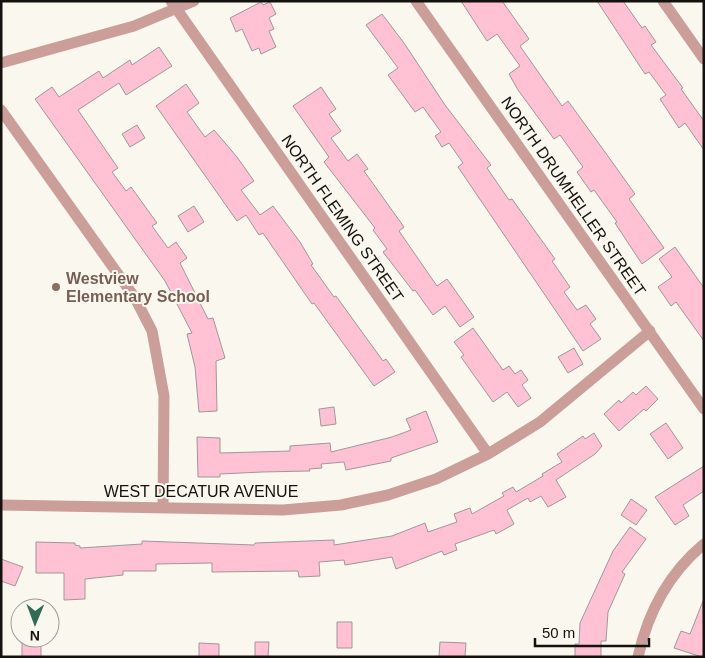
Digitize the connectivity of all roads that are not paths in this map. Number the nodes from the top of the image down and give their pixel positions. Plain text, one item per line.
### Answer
1 (194, 1) edge
2 (416, 1) edge
3 (663, 1) edge
4 (174, 5) edge
5 (704, 59) edge
6 (1, 63) edge
7 (1, 110) edge
8 (650, 332) junction
9 (704, 410) edge
10 (488, 454) junction
11 (1, 505) edge
12 (162, 508) junction
13 (704, 544) edge
14 (638, 657) edge

1 - 4 street
2 - 8 street, NORTH DRUMHELLER STREET
3 - 5 street
4 - 6 street
4 - 10 street, NORTH FLEMING STREET
7 - 12 street
8 - 9 street, NORTH DRUMHELLER STREET
8 - 10 street, WEST DECATUR AVENUE
10 - 12 street, WEST DECATUR AVENUE
11 - 12 street, WEST DECATUR AVENUE
13 - 14 street

